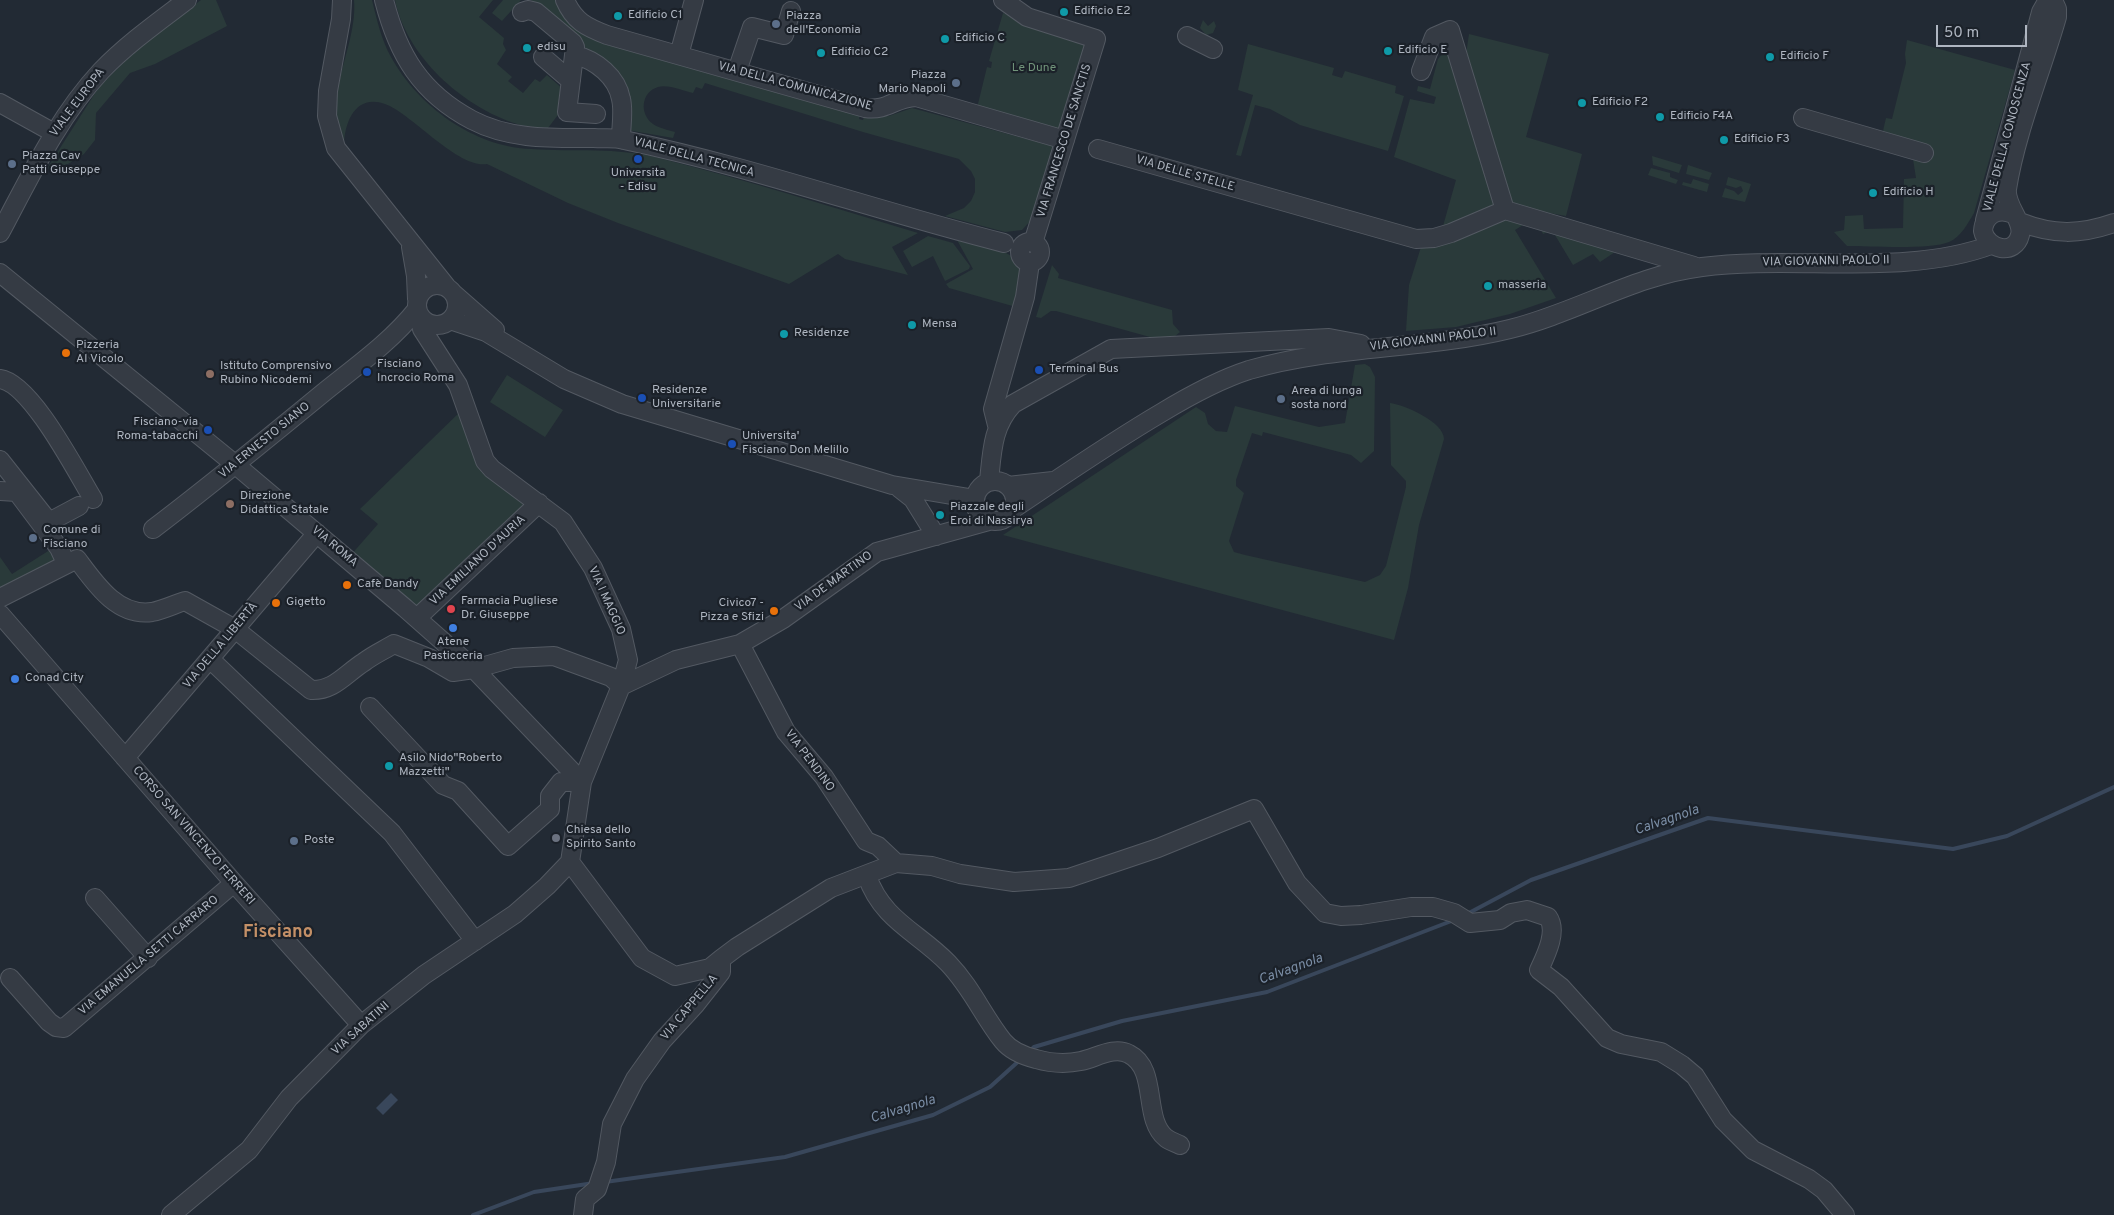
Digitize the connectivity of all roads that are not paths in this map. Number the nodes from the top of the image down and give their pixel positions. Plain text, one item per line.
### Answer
1 (187, 0) edge
2 (342, 0) edge
3 (384, 0) edge
4 (565, 0) edge
5 (694, 0) edge
6 (1003, 0) edge
7 (792, 11) dead end
8 (522, 12) dead end
9 (1187, 36) dead end
10 (1213, 49) dead end
11 (575, 55) junction
12 (679, 55) junction
13 (543, 57) dead end
14 (737, 71) junction
15 (1421, 71) dead end
16 (571, 81) junction
17 (0, 103) edge
18 (596, 114) dead end
19 (1803, 118) dead end
20 (54, 134) junction
21 (621, 139) junction
22 (1065, 140) junction
23 (1098, 149) dead end
24 (1924, 154) dead end
25 (1505, 210) junction
26 (2016, 218) junction
27 (1984, 223) junction
28 (2114, 223) edge
29 (2054, 232) junction
30 (0, 233) edge
31 (410, 244) junction
32 (2014, 245) junction
33 (1991, 246) junction
34 (1028, 251) junction
35 (1951, 256) junction
36 (1699, 267) junction
37 (0, 273) edge
38 (450, 290) junction
39 (417, 308) junction
40 (448, 321) junction
41 (511, 347) junction
42 (1378, 347) junction
43 (442, 358) junction
44 (0, 379) edge
45 (997, 425) junction
46 (0, 460) edge
47 (237, 466) junction
48 (1056, 481) junction
49 (989, 482) junction
50 (892, 485) junction
51 (1008, 486) junction
52 (0, 491) edge
53 (975, 499) junction
54 (539, 503) junction
55 (1013, 509) junction
56 (992, 520) junction
57 (153, 529) dead end
58 (317, 533) junction
59 (936, 536) junction
60 (66, 563) junction
61 (0, 598) edge
62 (0, 614) edge
63 (417, 618) junction
64 (235, 629) junction
65 (740, 644) junction
66 (210, 659) junction
67 (474, 669) junction
68 (620, 686) junction
69 (370, 707) dead end
70 (125, 758) junction
71 (584, 777) junction
72 (570, 862) junction
73 (896, 863) junction
74 (867, 876) junction
75 (234, 883) junction
76 (95, 898) dead end
77 (475, 941) junction
78 (148, 958) junction
79 (722, 959) junction
80 (10, 978) dead end
81 (361, 1026) junction
82 (1180, 1145) dead end
83 (171, 1215) edge
84 (583, 1215) edge
85 (1845, 1215) edge

1 - 20 street, VIALE EUROPA
2 - 31 street
3 - 21 street, VIALE DELLA TECNICA
4 - 12 street, VIA DELLA COMUNICAZIONE
5 - 12 street
6 - 22 street, VIA FRANCESCO DE SANCTIS
7 - 14 street
8 - 11 street
9 - 10 street
11 - 16 street
11 - 21 street
12 - 14 street, VIA DELLA COMUNICAZIONE
13 - 16 street
14 - 22 street, VIA DELLA COMUNICAZIONE
15 - 25 street
16 - 18 street
17 - 20 street
19 - 24 street
20 - 30 street, VIALE EUROPA
21 - 34 street, VIALE DELLA TECNICA
22 - 34 street, VIA FRANCESCO DE SANCTIS
23 - 25 street, VIA DELLE STELLE
25 - 36 street
26 - 27 street
26 - 27 street, VIALE DELLA CONOSCENZA
26 - 29 street
26 - 32 street
27 - 33 street
27 - 35 street
28 - 29 street
29 - 32 street
31 - 38 street
31 - 39 street
32 - 33 street
33 - 35 street, VIA GIOVANNI PAOLO II
34 - 45 street, VIA FRANCESCO DE SANCTIS
35 - 36 street, VIA GIOVANNI PAOLO II
36 - 42 street, VIA GIOVANNI PAOLO II
37 - 47 street, VIA ROMA
38 - 39 street
38 - 40 street
38 - 41 street
39 - 40 street
39 - 43 street
39 - 47 street, VIA ERNESTO SIANO
40 - 41 street
40 - 43 street
41 - 50 street
42 - 45 street
42 - 48 street, VIA GIOVANNI PAOLO II
43 - 54 street, VIA I MAGGIO
44 - 46 street
45 - 49 street, VIA FRANCESCO DE SANCTIS
47 - 57 street, VIA ERNESTO SIANO
47 - 58 street, VIA ROMA
48 - 51 street, VIA GIOVANNI PAOLO II
48 - 55 street, VIA GIOVANNI PAOLO II
49 - 51 street
49 - 53 street
50 - 53 street
50 - 59 street
51 - 55 street
52 - 60 street
53 - 56 street
54 - 63 street, VIA EMILIANO D'AURIA
54 - 68 street, VIA I MAGGIO
55 - 56 street
56 - 59 street, VIA DE MARTINO
58 - 63 street, VIA ROMA
58 - 64 street, VIA DELLA LIBERTÀ
59 - 65 street, VIA DE MARTINO
60 - 61 street
60 - 64 street
62 - 70 street, CORSO SAN VINCENZO FERRERI
63 - 67 street, VIA ROMA
64 - 66 street, VIA DELLA LIBERTÀ
64 - 67 street
65 - 68 street, VIA DE MARTINO
65 - 73 street, VIA PENDINO
66 - 70 street, VIA DELLA LIBERTÀ
66 - 77 street
67 - 68 street
67 - 71 street, VIA ROMA
68 - 71 street
69 - 71 street
70 - 75 street, CORSO SAN VINCENZO FERRERI
71 - 72 street
72 - 77 street, VIA SABATINI
72 - 79 street, VIA CAPPELLA
73 - 74 street
73 - 85 street
74 - 79 street
74 - 82 street
75 - 78 street, VIA EMANUELA SETTI CARRARO
75 - 81 street, CORSO SAN VINCENZO FERRERI
76 - 78 street
77 - 81 street, VIA SABATINI
78 - 80 street, VIA EMANUELA SETTI CARRARO
79 - 84 street, VIA CAPPELLA
81 - 83 street, VIA SABATINI

